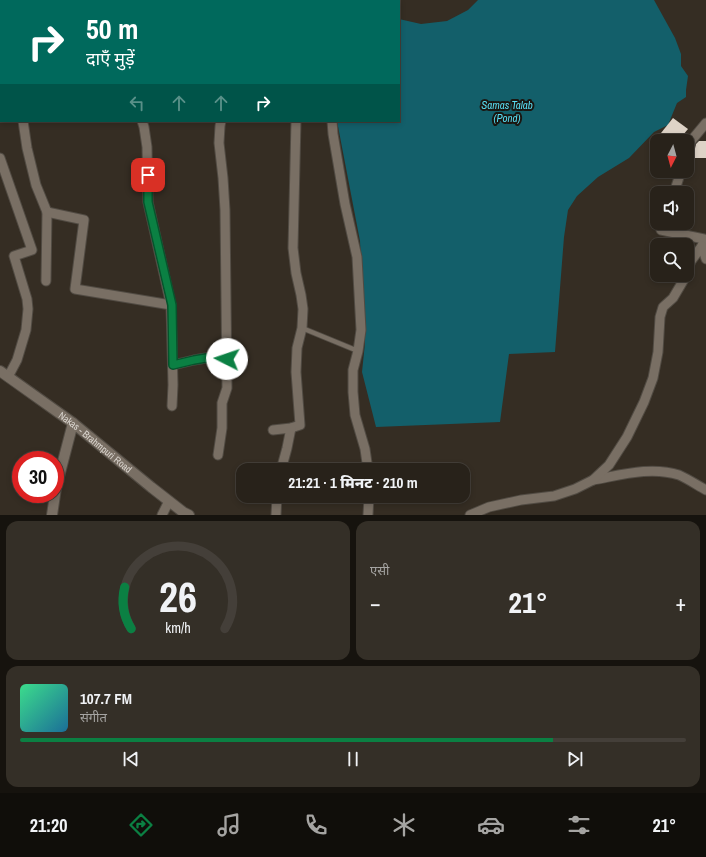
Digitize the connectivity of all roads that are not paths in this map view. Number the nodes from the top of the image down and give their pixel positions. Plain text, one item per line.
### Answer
1 (23, 122) edge
2 (142, 122) edge
3 (221, 122) edge
4 (296, 122) edge
5 (332, 122) edge
6 (706, 123) edge
7 (694, 137) edge
8 (0, 158) edge
9 (47, 212) junction
10 (662, 230) edge
11 (702, 246) junction
12 (694, 257) edge
13 (706, 259) edge
14 (46, 281) dead end
15 (682, 282) edge
16 (172, 305) junction
17 (302, 328) junction
18 (358, 351) junction
19 (227, 359) junction
20 (173, 365) junction
21 (4, 374) edge
22 (172, 406) dead end
23 (73, 423) junction
24 (291, 428) junction
25 (273, 430) dead end
26 (218, 455) dead end
27 (283, 463) edge
28 (367, 463) edge
29 (593, 480) junction
30 (706, 490) edge
31 (169, 501) junction
32 (277, 503) edge
33 (369, 503) edge
34 (52, 515) edge
35 (162, 515) edge
36 (188, 515) edge
37 (276, 515) edge
38 (368, 515) edge
39 (470, 515) edge

1 - 9 street
2 - 16 street
3 - 19 street
4 - 17 street
5 - 18 street
6 - 7 street
8 - 21 street
9 - 14 street
9 - 16 street
10 - 11 street
11 - 12 street
11 - 13 street
15 - 29 street
16 - 20 street
17 - 18 lane
17 - 24 street
18 - 28 street
19 - 20 street
19 - 26 street
20 - 22 street
21 - 23 street, Nakas - Brahmpuri Road
23 - 31 street, Nakas - Brahmpuri Road
23 - 34 street
24 - 25 street
24 - 27 street
29 - 30 street
29 - 39 street
31 - 35 street
31 - 36 street, Nakas - Brahmpuri Road
32 - 37 street
33 - 38 street

